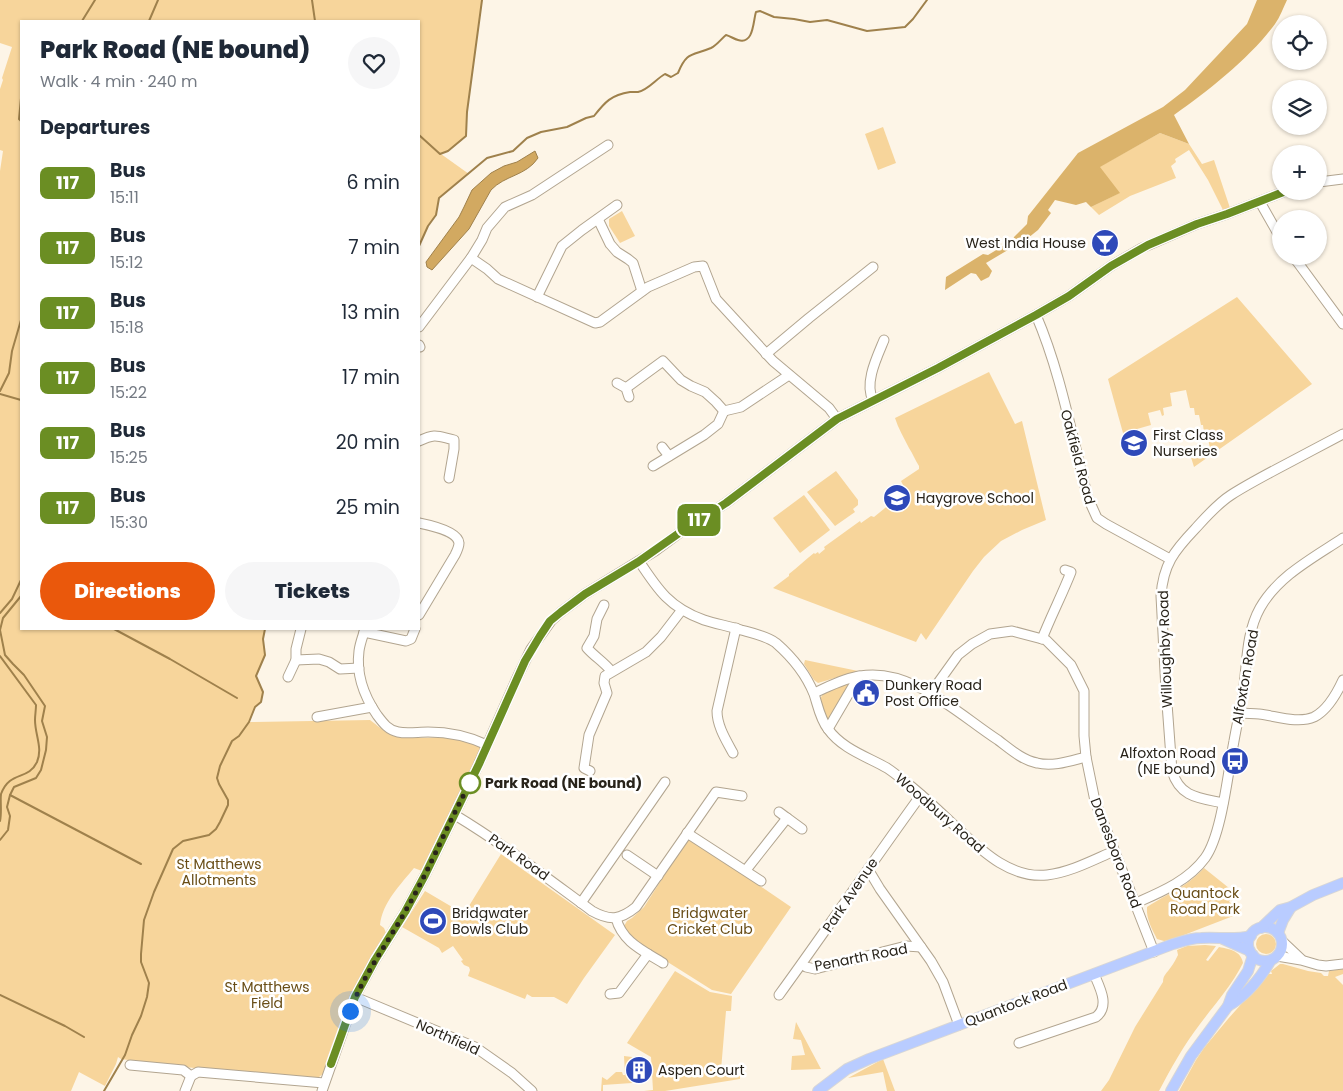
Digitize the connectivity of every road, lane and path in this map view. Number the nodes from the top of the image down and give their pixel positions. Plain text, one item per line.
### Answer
1 (608, 145) dead end
2 (1343, 179) edge
3 (1327, 181) edge
4 (1272, 197) edge
5 (1260, 202) junction
6 (617, 205) dead end
7 (598, 219) junction
8 (1272, 223) edge
9 (471, 258) junction
10 (1300, 265) edge
11 (873, 267) dead end
12 (642, 291) junction
13 (537, 297) junction
14 (1036, 315) junction
15 (1343, 324) edge
16 (420, 326) edge
17 (884, 340) dead end
18 (766, 354) junction
19 (790, 375) junction
20 (617, 383) dead end
21 (873, 400) junction
22 (724, 411) junction
23 (837, 419) junction
24 (1343, 434) edge
25 (420, 440) edge
26 (662, 446) dead end
27 (669, 456) junction
28 (653, 466) dead end
29 (449, 478) dead end
30 (420, 523) edge
31 (1343, 538) edge
32 (1170, 559) junction
33 (638, 562) junction
34 (1065, 570) dead end
35 (604, 605) dead end
36 (682, 611) junction
37 (420, 613) edge
38 (736, 628) junction
39 (301, 630) edge
40 (365, 630) edge
41 (414, 630) edge
42 (1042, 639) junction
43 (296, 660) junction
44 (359, 668) junction
45 (611, 671) junction
46 (288, 676) dead end
47 (860, 676) junction
48 (1343, 680) edge
49 (814, 693) junction
50 (930, 694) junction
51 (372, 707) junction
52 (712, 710) dead end
53 (1239, 713) junction
54 (318, 717) dead end
55 (717, 720) junction
56 (828, 730) junction
57 (487, 746) junction
58 (733, 753) dead end
59 (1086, 757) junction
60 (590, 771) dead end
61 (666, 782) dead end
62 (921, 795) junction
63 (742, 796) dead end
64 (1223, 803) junction
65 (779, 812) dead end
66 (455, 815) junction
67 (787, 818) junction
68 (802, 829) dead end
69 (687, 833) junction
70 (1114, 851) junction
71 (627, 854) dead end
72 (868, 868) junction
73 (746, 870) junction
74 (658, 876) junction
75 (761, 881) dead end
76 (1343, 883) edge
77 (581, 903) junction
78 (1136, 903) junction
79 (1291, 907) junction
80 (616, 918) junction
81 (1261, 928) junction
82 (1251, 936) junction
83 (1222, 938) junction
84 (1280, 938) junction
85 (921, 947) junction
86 (1154, 952) junction
87 (1251, 953) junction
88 (648, 954) junction
89 (1274, 958) junction
90 (1301, 960) junction
91 (663, 963) dead end
92 (802, 964) junction
93 (1343, 964) edge
94 (1094, 974) junction
95 (779, 995) dead end
96 (355, 997) junction
97 (624, 1002) dead end
98 (1228, 1006) junction
99 (959, 1025) junction
100 (1019, 1043) dead end
101 (130, 1065) dead end
102 (190, 1076) junction
103 (323, 1087) edge
104 (185, 1091) edge
105 (532, 1091) edge
106 (818, 1091) edge
107 (1170, 1091) edge

1 - 9 street
2 - 3 street
4 - 5 street
5 - 8 street
5 - 14 street
6 - 7 street
7 - 12 street
7 - 13 street
9 - 13 street
9 - 16 street
10 - 15 street
11 - 18 street
12 - 13 street
12 - 18 street
14 - 21 street
14 - 32 street, Oakfield Road
17 - 21 street
18 - 19 street
19 - 22 street
19 - 23 street
20 - 22 street
21 - 23 street
22 - 27 street
23 - 33 street
24 - 32 street, Willoughby Road
25 - 29 street
26 - 27 street
27 - 28 street
30 - 37 street
31 - 53 street, Alfoxton Road
32 - 64 street, Willoughby Road
33 - 36 street, Woodbury Road
33 - 57 street
34 - 42 street
35 - 45 street
36 - 38 street, Woodbury Road
36 - 45 street
38 - 49 street, Woodbury Road
38 - 55 street
39 - 43 street
40 - 41 street
40 - 44 street
42 - 50 street, Danesboro Road
42 - 59 street, Danesboro Road
43 - 44 street
43 - 46 street
44 - 51 street
45 - 60 street
47 - 49 street
47 - 50 street
47 - 56 street
48 - 53 street
49 - 56 street, Woodbury Road
50 - 59 street
51 - 54 street
51 - 57 street
52 - 55 street
53 - 64 street, Alfoxton Road
55 - 58 street
56 - 62 street, Woodbury Road
57 - 66 street
59 - 70 street, Danesboro Road
61 - 77 street
62 - 70 street, Woodbury Road
62 - 72 street, Park Avenue
63 - 69 street
64 - 78 street, Alfoxton Road
65 - 67 street
66 - 77 street, Park Road
66 - 96 street
67 - 68 street
67 - 73 street
69 - 73 street
69 - 74 street
70 - 78 street, Danesboro Road
71 - 74 street
72 - 85 street
72 - 92 street, Park Avenue
73 - 75 street
74 - 80 street
76 - 79 main road
77 - 80 street, Park Road
78 - 86 street, Danesboro Road
79 - 81 main road
79 - 84 main road
80 - 88 street
81 - 82 main road
81 - 84 main road
82 - 83 main road, Quantock Road
82 - 87 main road
83 - 86 main road, Quantock Road
83 - 87 main road, Quantock Road
84 - 89 main road
84 - 90 street
85 - 92 street, Penarth Road
85 - 99 street
86 - 94 main road, Quantock Road
87 - 89 main road
87 - 98 main road
88 - 91 street
88 - 97 street
89 - 90 street
89 - 98 main road
90 - 93 street
92 - 95 street, Park Avenue
94 - 99 main road, Quantock Road
94 - 100 street
96 - 103 street
96 - 105 street, Northfield
98 - 107 main road
99 - 106 main road, Quantock Road
101 - 102 street
102 - 103 street
102 - 104 street

